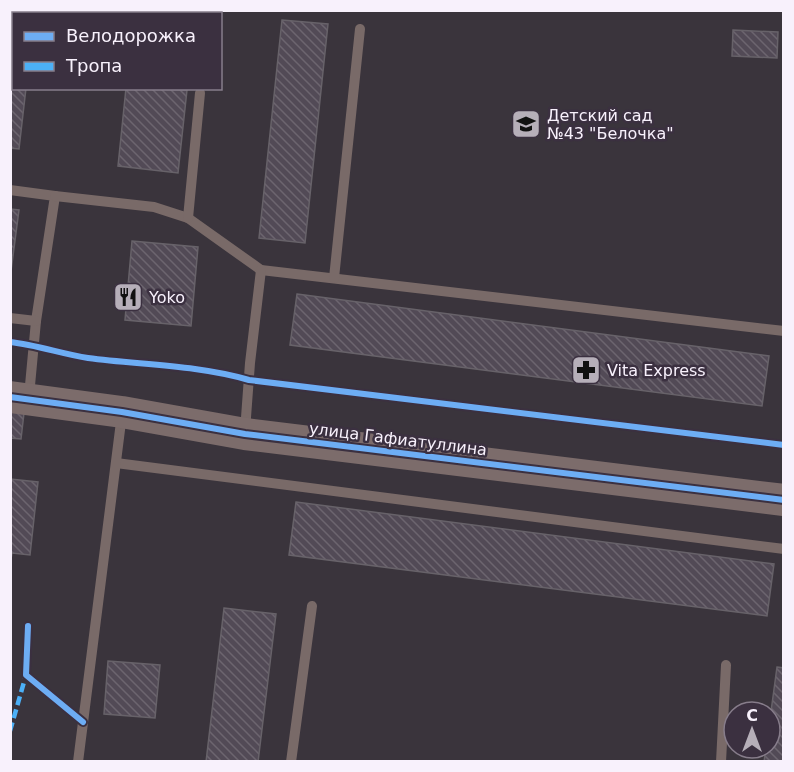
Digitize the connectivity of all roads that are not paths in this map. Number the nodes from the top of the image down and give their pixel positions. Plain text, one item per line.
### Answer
1 (360, 29) dead end
2 (200, 93) dead end
3 (10, 190) edge
4 (55, 196) junction
5 (188, 218) junction
6 (261, 270) junction
7 (334, 278) junction
8 (10, 318) edge
9 (36, 321) junction
10 (783, 331) edge
11 (19, 398) edge
12 (122, 412) junction
13 (245, 434) junction
14 (116, 463) junction
15 (783, 500) edge
16 (783, 549) edge
17 (312, 606) dead end
18 (726, 665) dead end
19 (78, 762) edge
20 (291, 762) edge
21 (721, 762) edge

1 - 7 lane
2 - 5 lane
3 - 4 lane
4 - 5 lane
4 - 9 lane
5 - 6 lane
6 - 7 lane
6 - 13 lane
7 - 10 lane
8 - 9 lane
9 - 11 lane
11 - 12 street, улица Гафиатуллина
12 - 13 street, улица Гафиатуллина
12 - 14 lane
13 - 15 street, улица Гафиатуллина
14 - 16 lane
14 - 19 lane
17 - 20 lane
18 - 21 lane

